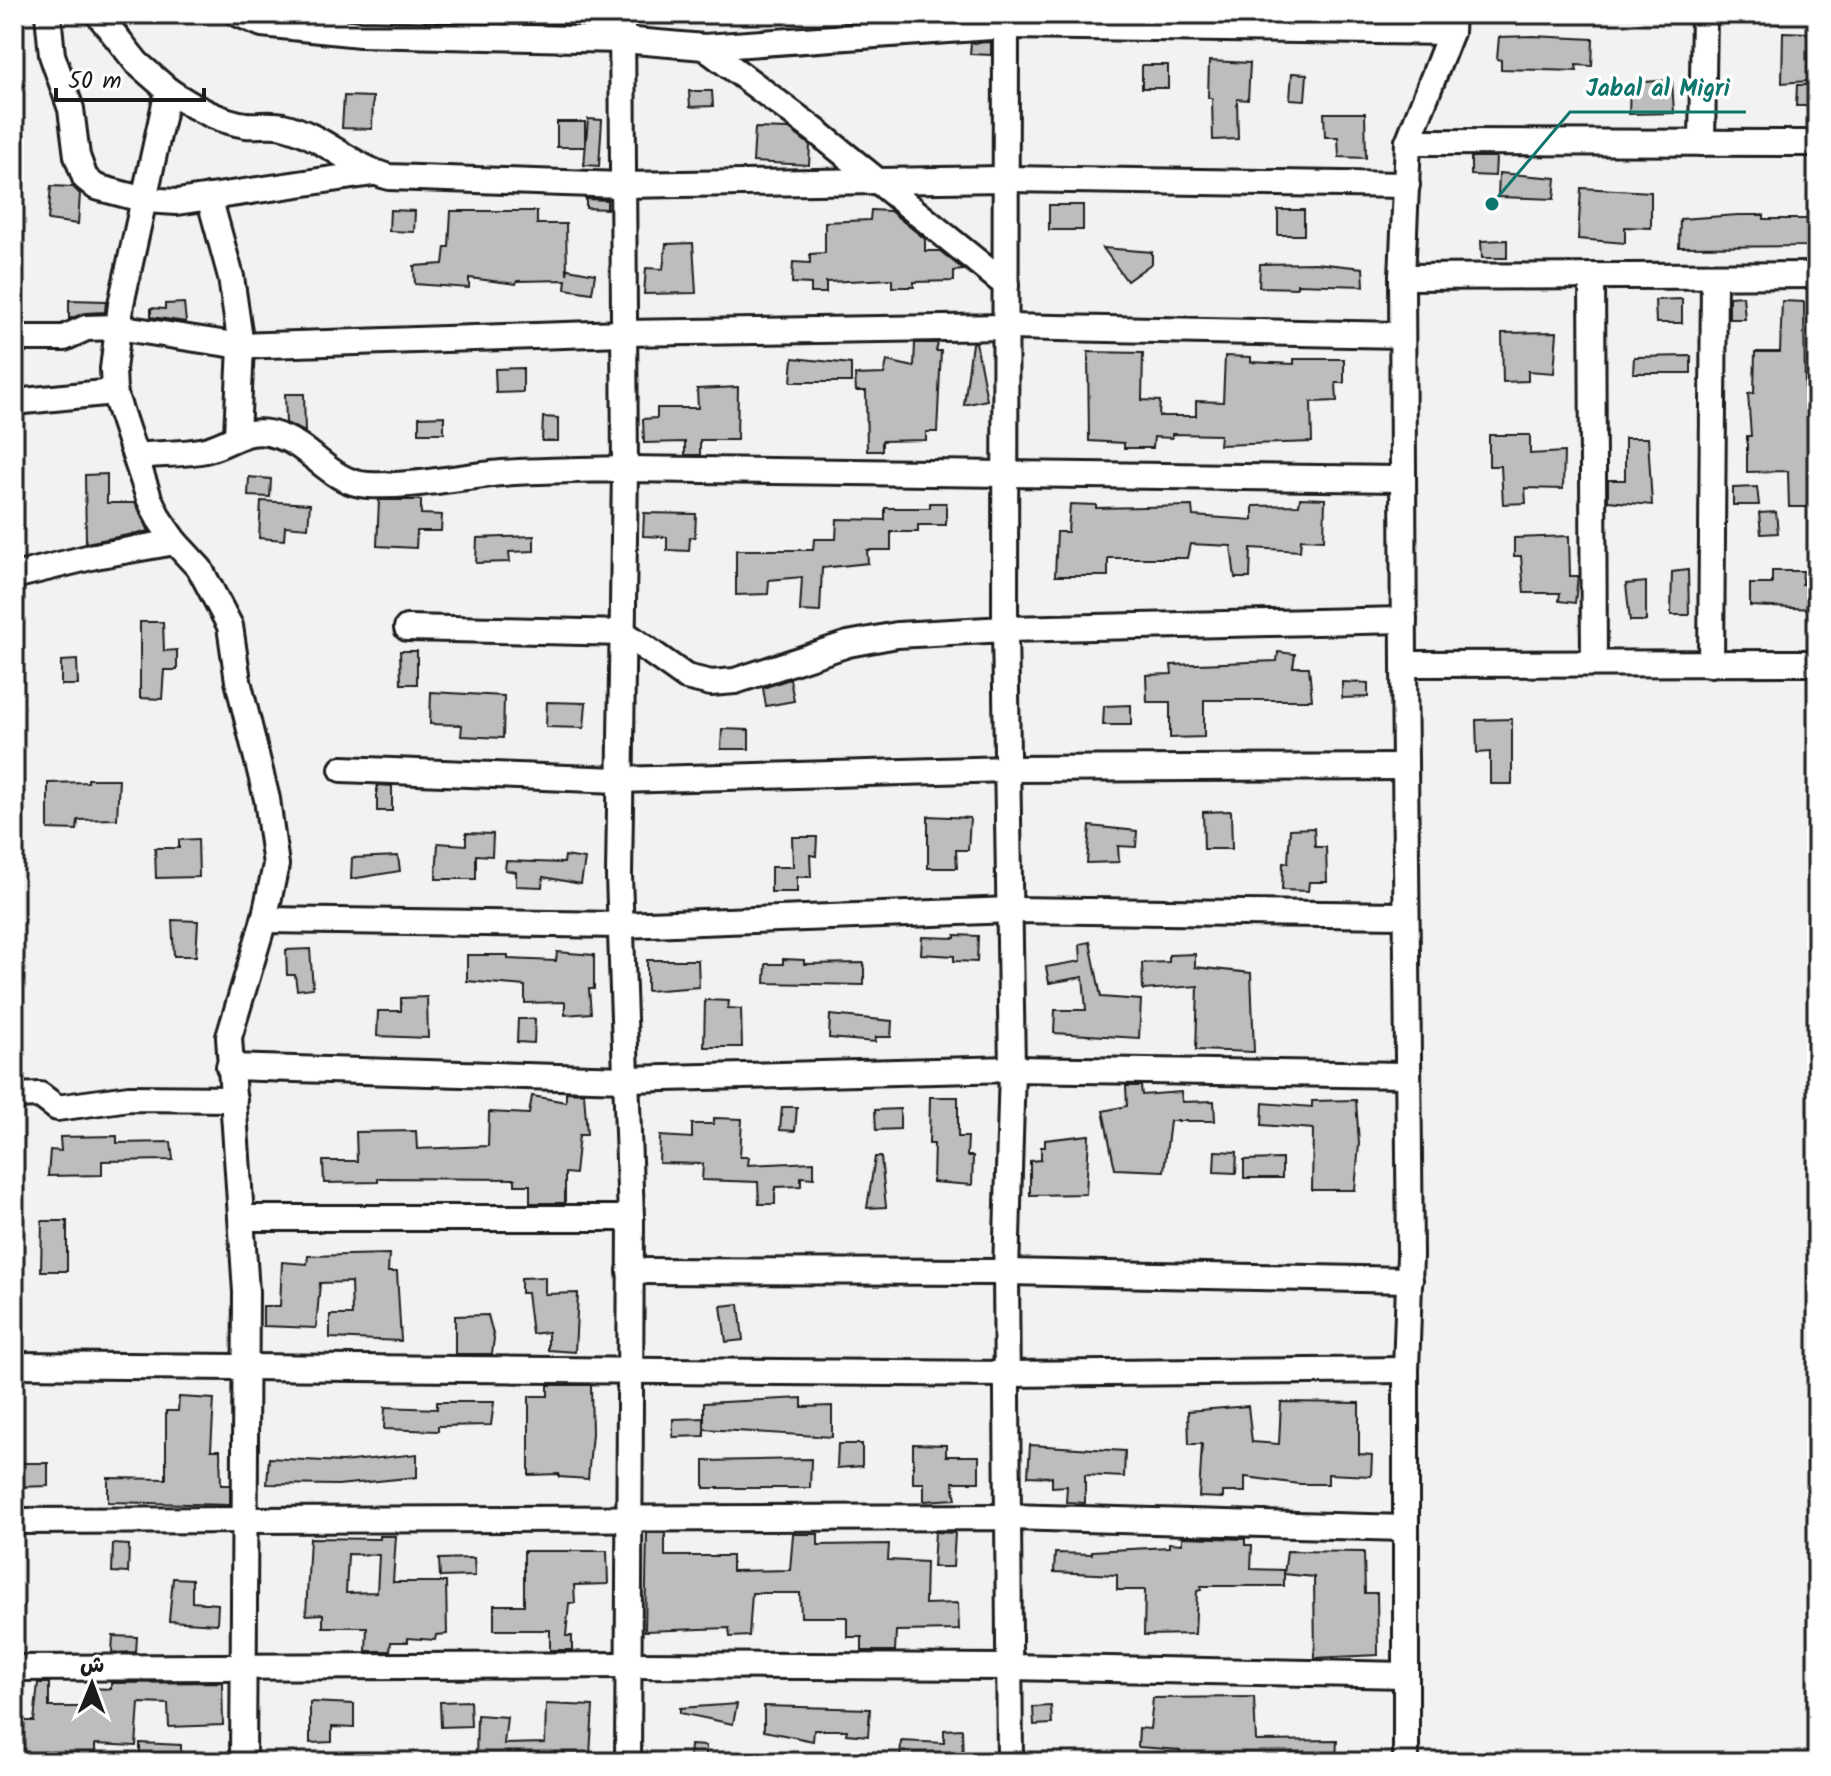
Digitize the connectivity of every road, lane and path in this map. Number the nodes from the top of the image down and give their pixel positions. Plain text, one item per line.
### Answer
1 (48, 14) edge
2 (99, 14) edge
3 (238, 14) edge
4 (622, 14) edge
5 (1704, 14) edge
6 (1006, 20) edge
7 (1451, 23) edge
8 (623, 40) junction
9 (704, 47) junction
10 (168, 90) junction
11 (1408, 142) junction
12 (1702, 143) junction
13 (1817, 143) edge
14 (373, 173) junction
15 (1003, 179) junction
16 (874, 182) junction
17 (622, 185) junction
18 (1407, 185) junction
19 (209, 197) junction
20 (145, 200) junction
21 (1817, 275) edge
22 (1592, 276) junction
23 (1402, 277) junction
24 (1714, 277) junction
25 (1006, 285) junction
26 (117, 327) junction
27 (1006, 327) junction
28 (622, 333) junction
29 (1402, 335) junction
30 (14, 338) edge
31 (241, 346) junction
32 (114, 392) junction
33 (14, 402) edge
34 (237, 435) junction
35 (136, 456) junction
36 (625, 469) junction
37 (1007, 476) junction
38 (1401, 479) junction
39 (175, 542) junction
40 (14, 576) edge
41 (1404, 620) junction
42 (407, 628) dead end
43 (1005, 629) junction
44 (624, 633) junction
45 (1594, 663) junction
46 (1817, 663) edge
47 (1404, 664) junction
48 (1711, 664) junction
49 (1403, 767) junction
50 (342, 769) dead end
51 (1008, 769) junction
52 (618, 780) junction
53 (1011, 910) junction
54 (1405, 915) junction
55 (264, 920) junction
56 (622, 925) junction
57 (229, 1067) junction
58 (1012, 1069) junction
59 (1406, 1075) junction
60 (626, 1079) junction
61 (14, 1096) edge
62 (234, 1099) junction
63 (242, 1218) junction
64 (631, 1218) junction
65 (630, 1271) junction
66 (1006, 1272) junction
67 (1410, 1280) junction
68 (14, 1365) edge
69 (243, 1368) junction
70 (1406, 1370) junction
71 (630, 1372) junction
72 (1007, 1374) junction
73 (628, 1516) junction
74 (1009, 1517) junction
75 (243, 1519) junction
76 (14, 1521) edge
77 (1405, 1528) junction
78 (244, 1665) junction
79 (629, 1665) junction
80 (1009, 1667) junction
81 (14, 1668) edge
82 (1406, 1675) junction
83 (243, 1762) edge
84 (628, 1762) edge
85 (1010, 1762) edge
86 (1406, 1762) edge

1 - 20 street
2 - 10 street
3 - 8 street
4 - 8 street
5 - 12 street
6 - 7 street
6 - 9 street
6 - 15 street
7 - 11 street
8 - 9 street
8 - 17 street
9 - 16 street
10 - 14 street
10 - 20 street
11 - 12 street
11 - 18 street
12 - 13 street
14 - 17 street
14 - 19 street
15 - 16 street
15 - 18 street
15 - 25 street
16 - 17 street
16 - 25 street
17 - 28 street
18 - 23 street
19 - 20 street
19 - 31 street
20 - 26 street
21 - 24 street
22 - 23 street
22 - 24 street
22 - 45 street
23 - 29 street
24 - 48 street
25 - 27 street
26 - 30 street
26 - 31 street
26 - 32 street
27 - 28 street
27 - 29 street
27 - 37 street
28 - 31 street
28 - 36 street
29 - 38 street
31 - 34 street
32 - 33 street
32 - 35 street
34 - 35 street
34 - 36 street
35 - 39 street
36 - 37 street
36 - 44 street
37 - 38 street
37 - 43 street
38 - 41 street
39 - 40 street
39 - 55 street
41 - 43 street
41 - 47 street
42 - 44 street
43 - 44 street
43 - 51 street
44 - 52 street
45 - 47 street
45 - 48 street
46 - 48 street
47 - 49 street
49 - 51 street
49 - 54 street
50 - 52 street
51 - 52 street
51 - 53 street
52 - 56 street
53 - 54 street
53 - 56 street
53 - 58 street
54 - 59 street
55 - 56 street
55 - 57 street
56 - 60 street
57 - 60 street
57 - 62 street
58 - 59 street
58 - 60 street
58 - 66 street
59 - 67 street
60 - 64 street
61 - 62 street
62 - 63 street
63 - 64 street
63 - 69 street
64 - 65 street
65 - 66 street
65 - 71 street
66 - 67 street
66 - 72 street
67 - 70 street
68 - 69 street
69 - 71 street
69 - 75 street
70 - 72 street
70 - 77 street
71 - 72 street
71 - 73 street
72 - 74 street
73 - 74 street
73 - 75 street
73 - 79 street
74 - 77 street
74 - 80 street
75 - 76 street
75 - 78 street
77 - 82 street
78 - 79 street
78 - 81 street
78 - 83 street
79 - 80 street
79 - 84 street
80 - 82 street
80 - 85 street
82 - 86 street

